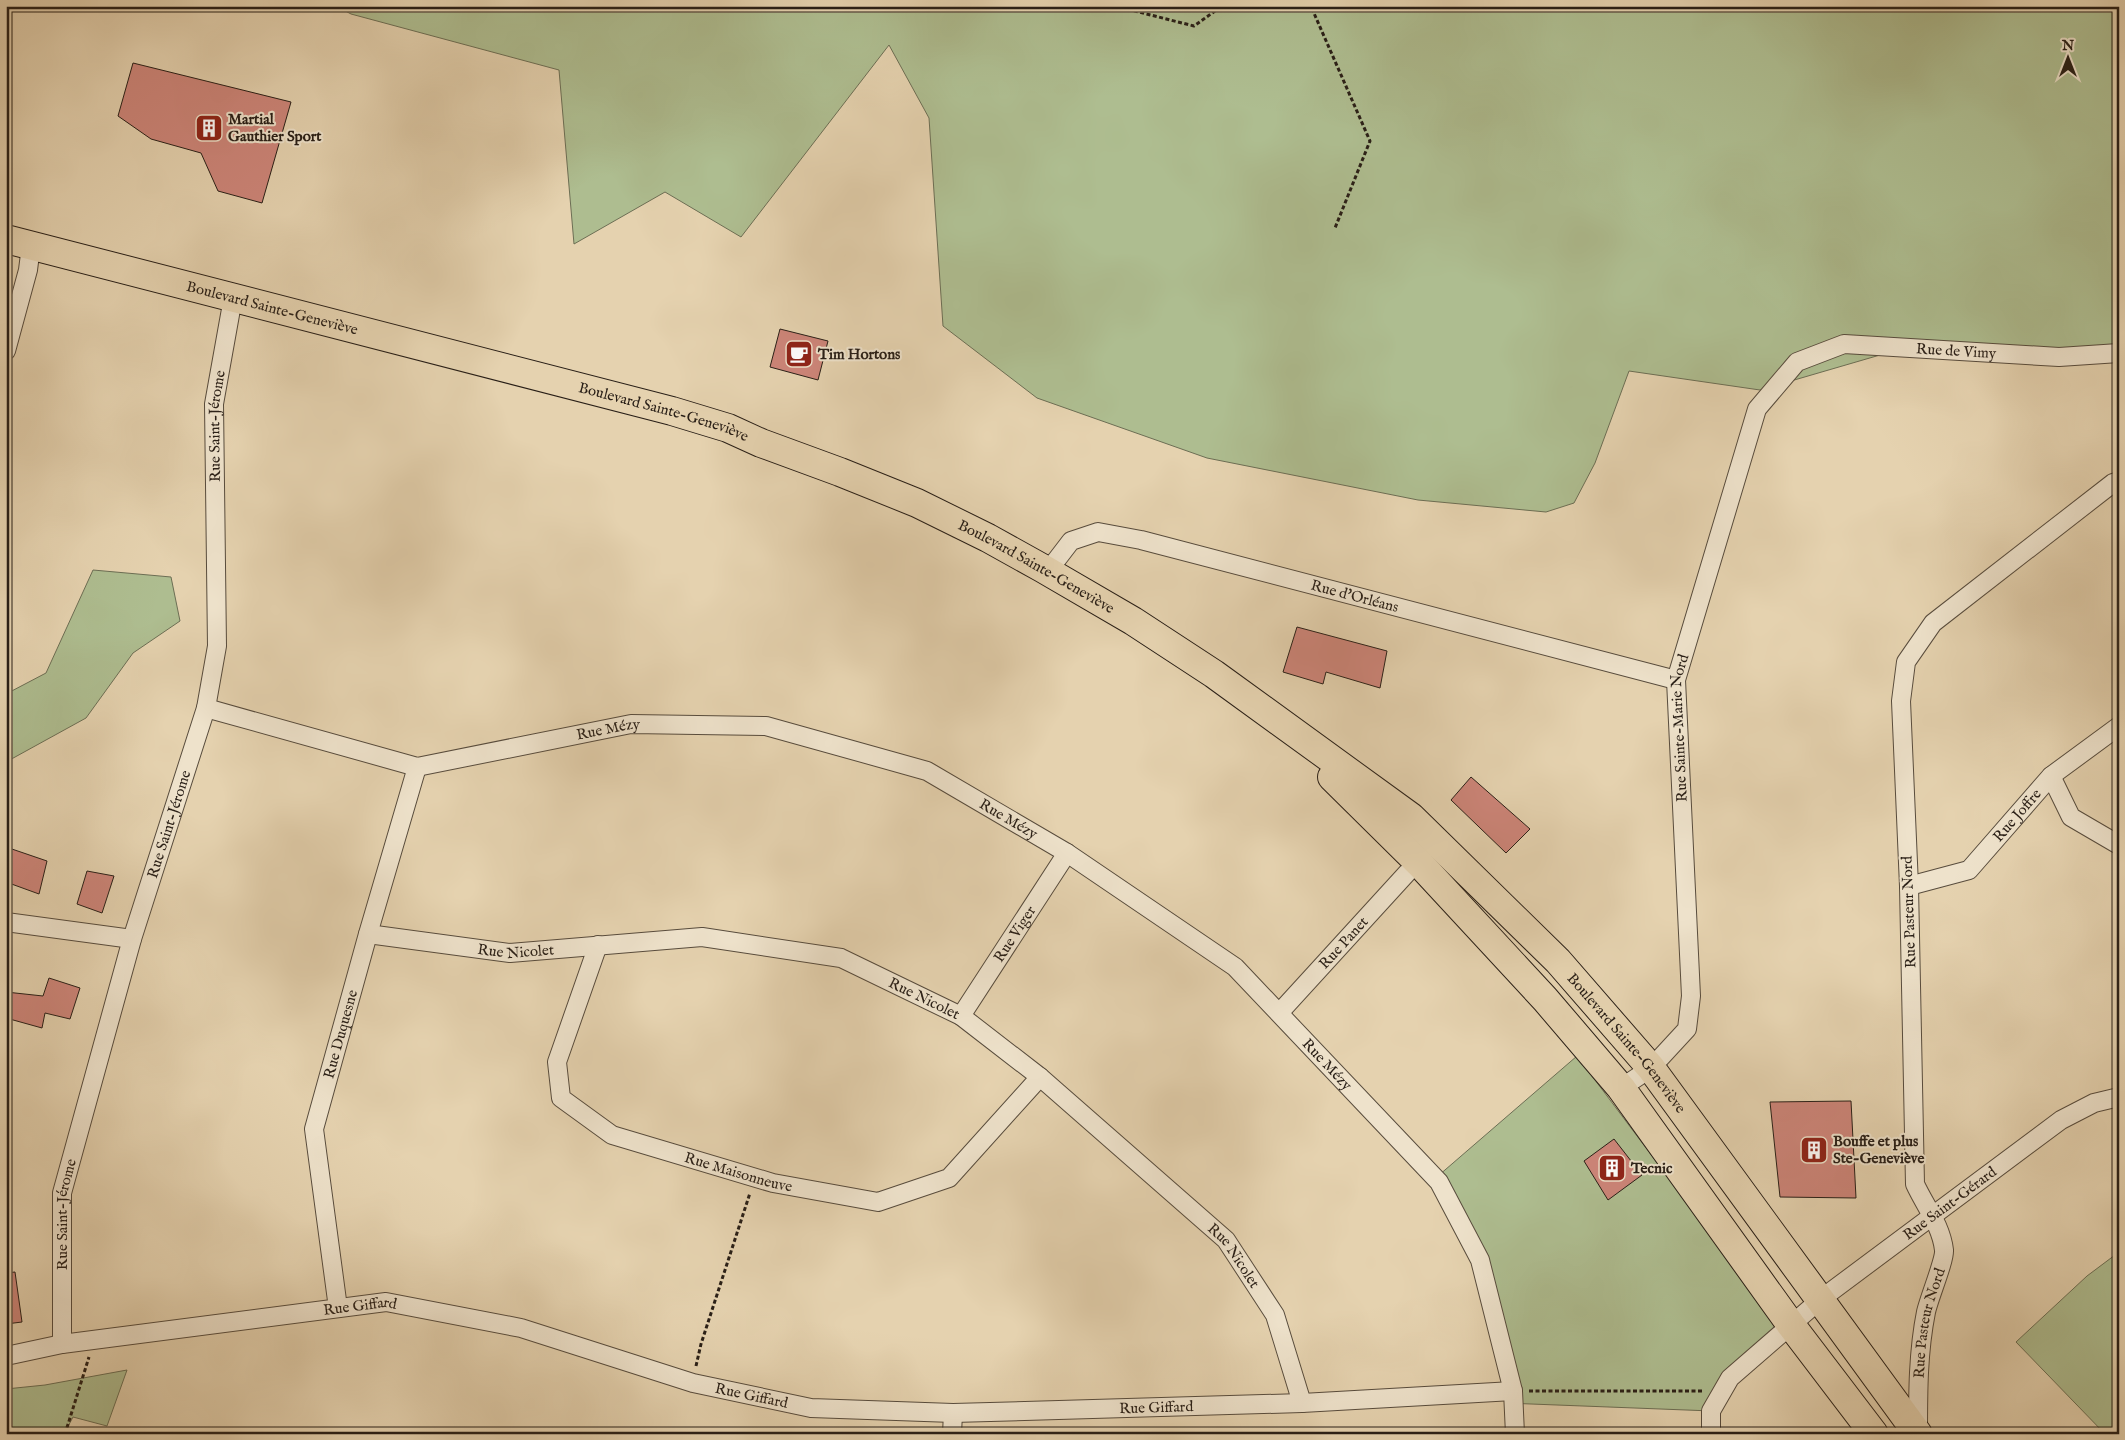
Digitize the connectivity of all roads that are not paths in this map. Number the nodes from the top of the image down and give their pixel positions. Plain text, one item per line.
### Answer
1 (18, 242) edge
2 (233, 298) junction
3 (6, 350) edge
4 (2119, 353) edge
5 (1797, 362) joint
6 (2119, 480) edge
7 (1048, 571) junction
8 (1676, 680) junction
9 (206, 708) junction
10 (1269, 714) junction
11 (2119, 726) edge
12 (417, 768) junction
13 (2050, 776) junction
14 (2119, 845) edge
15 (1067, 853) junction
16 (1406, 872) dead end
17 (1909, 886) junction
18 (6, 922) edge
19 (368, 934) junction
20 (132, 939) junction
21 (598, 945) junction
22 (1280, 1012) junction
23 (961, 1016) junction
24 (1651, 1068) junction
25 (1040, 1077) junction
26 (1621, 1088) junction
27 (2119, 1097) edge
28 (1933, 1215) junction
29 (1821, 1299) junction
30 (338, 1308) junction
31 (1791, 1326) junction
32 (62, 1344) junction
33 (6, 1356) edge
34 (1513, 1391) junction
35 (1302, 1403) junction
36 (953, 1413) junction
37 (952, 1434) edge
38 (1515, 1434) edge
39 (1711, 1434) edge
40 (1874, 1434) edge
41 (1918, 1434) edge

1 - 2 main road, Boulevard Sainte-Geneviève
1 - 3 street
2 - 7 main road, Boulevard Sainte-Geneviève
2 - 9 street, Rue Saint-Jérome
4 - 5 street, Rue de Vimy
5 - 8 street, Rue Sainte-Marie Nord
6 - 17 street, Rue Pasteur Nord
7 - 8 street, Rue d'Orléans
7 - 10 main road, Boulevard Sainte-Geneviève
8 - 24 street, Rue Sainte-Marie Nord
9 - 12 street, Rue Mézy
9 - 20 street, Rue Saint-Jérome
10 - 24 main road, Boulevard Sainte-Geneviève
10 - 26 main road, Boulevard Sainte-Geneviève
11 - 13 street, Rue Joffre
12 - 15 street, Rue Mézy
12 - 19 street, Rue Duquesne
13 - 14 street
13 - 17 street, Rue Joffre
15 - 22 street, Rue Mézy
15 - 23 street, Rue Viger
16 - 22 street, Rue Panet
17 - 28 street, Rue Pasteur Nord
18 - 20 street
19 - 21 street, Rue Nicolet
19 - 30 street, Rue Duquesne
20 - 32 street, Rue Saint-Jérome
21 - 23 street, Rue Nicolet
21 - 25 street, Rue Maisonneuve
22 - 34 street, Rue Mézy
23 - 25 street, Rue Nicolet
24 - 26 street, Rue Sainte-Marie Nord
24 - 29 main road, Boulevard Sainte-Geneviève
25 - 35 street, Rue Nicolet
26 - 31 main road, Boulevard Sainte-Geneviève
27 - 28 street, Rue Saint-Gérard
28 - 29 street, Rue Saint-Gérard
28 - 41 street, Rue Pasteur Nord
29 - 31 street, Rue Saint-Gérard
29 - 41 main road, Boulevard Sainte-Geneviève
30 - 32 street, Rue Giffard
30 - 36 street, Rue Giffard
31 - 39 street, Rue Saint-Gérard
31 - 40 main road, Boulevard Sainte-Geneviève
32 - 33 street, Rue Giffard
34 - 35 street, Rue Giffard
34 - 38 street, Rue Mézy
35 - 36 street, Rue Giffard
36 - 37 street

